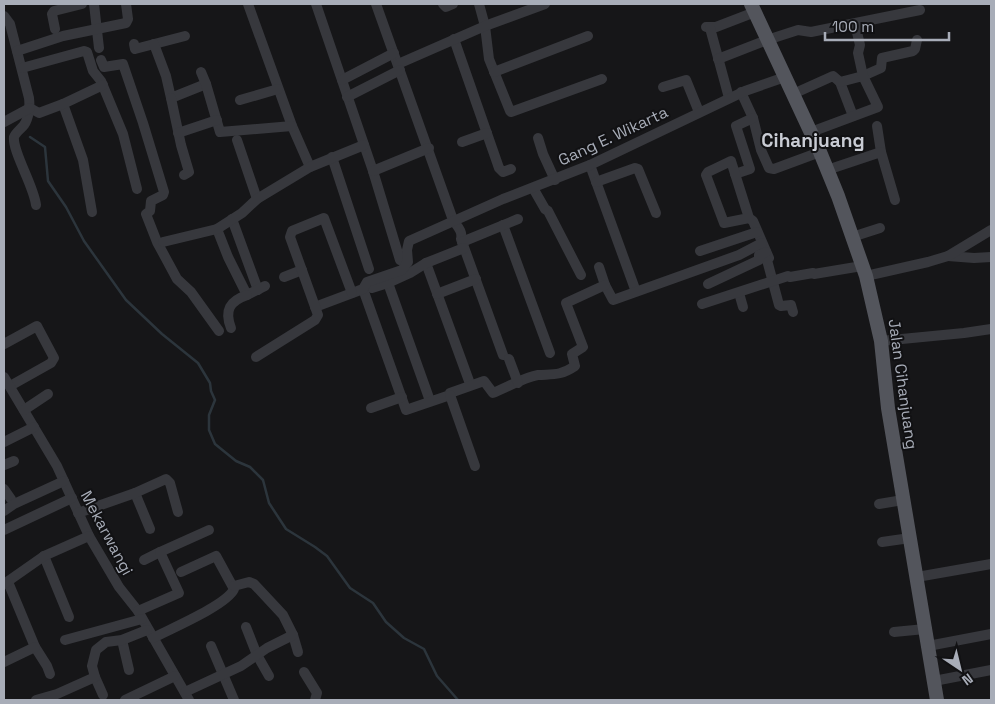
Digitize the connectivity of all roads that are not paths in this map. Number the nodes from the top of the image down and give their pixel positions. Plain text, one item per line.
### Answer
1 (82, 4) edge
2 (94, 4) edge
3 (126, 4) edge
4 (248, 4) edge
5 (316, 4) edge
6 (376, 4) edge
7 (443, 4) edge
8 (453, 4) edge
9 (479, 4) edge
10 (545, 4) edge
11 (755, 7) edge
12 (920, 10) dead end
13 (4, 16) edge
14 (855, 24) junction
15 (485, 26) junction
16 (97, 28) junction
17 (55, 29) dead end
18 (185, 36) dead end
19 (588, 36) dead end
20 (454, 39) junction
21 (767, 40) junction
22 (917, 40) dead end
23 (134, 44) dead end
24 (154, 44) junction
25 (99, 48) dead end
26 (17, 52) junction
27 (394, 53) junction
28 (101, 60) dead end
29 (718, 60) junction
30 (399, 67) junction
31 (22, 68) junction
32 (201, 72) dead end
33 (494, 72) junction
34 (863, 76) junction
35 (786, 77) junction
36 (602, 79) dead end
37 (342, 80) junction
38 (840, 82) junction
39 (206, 84) junction
40 (103, 85) junction
41 (663, 87) dead end
42 (278, 89) junction
43 (742, 92) junction
44 (793, 94) junction
45 (347, 97) junction
46 (171, 98) junction
47 (729, 98) junction
48 (240, 100) dead end
49 (63, 104) junction
50 (30, 108) junction
51 (699, 112) junction
52 (853, 116) junction
53 (753, 118) junction
54 (217, 120) junction
55 (4, 122) edge
56 (292, 126) junction
57 (877, 126) dead end
58 (811, 132) junction
59 (178, 133) junction
60 (487, 133) junction
61 (538, 138) dead end
62 (237, 140) dead end
63 (462, 142) dead end
64 (364, 145) junction
65 (429, 148) junction
66 (820, 152) junction
67 (880, 152) junction
68 (332, 157) junction
69 (590, 165) junction
70 (310, 166) junction
71 (511, 169) dead end
72 (827, 170) junction
73 (373, 171) junction
74 (735, 174) junction
75 (184, 175) dead end
76 (554, 180) junction
77 (596, 182) junction
78 (533, 188) junction
79 (137, 189) dead end
80 (257, 199) junction
81 (895, 200) dead end
82 (36, 205) dead end
83 (92, 212) dead end
84 (656, 213) dead end
85 (749, 218) junction
86 (232, 219) junction
87 (518, 219) dead end
88 (454, 221) junction
89 (503, 225) junction
90 (880, 228) dead end
91 (217, 229) junction
92 (991, 230) edge
93 (757, 232) junction
94 (852, 237) junction
95 (163, 242) dead end
96 (462, 243) junction
97 (764, 247) junction
98 (700, 251) dead end
99 (948, 256) junction
100 (991, 257) edge
101 (400, 260) dead end
102 (426, 263) junction
103 (599, 267) dead end
104 (369, 269) dead end
105 (302, 270) junction
106 (864, 271) junction
107 (581, 275) dead end
108 (284, 277) dead end
109 (476, 279) junction
110 (774, 280) junction
111 (388, 283) junction
112 (708, 284) dead end
113 (605, 285) junction
114 (367, 288) junction
115 (635, 289) dead end
116 (352, 293) junction
117 (739, 293) junction
118 (437, 294) junction
119 (248, 295) junction
120 (702, 304) dead end
121 (315, 307) junction
122 (743, 307) dead end
123 (793, 312) dead end
124 (231, 328) dead end
125 (991, 329) edge
126 (219, 331) dead end
127 (881, 341) junction
128 (4, 344) edge
129 (550, 353) dead end
130 (256, 357) dead end
131 (4, 377) edge
132 (469, 381) dead end
133 (518, 383) junction
134 (10, 386) junction
135 (48, 394) dead end
136 (450, 395) junction
137 (402, 397) junction
138 (429, 398) dead end
139 (371, 408) dead end
140 (24, 410) junction
141 (34, 427) junction
142 (4, 442) edge
143 (14, 461) dead end
144 (4, 465) edge
145 (475, 466) dead end
146 (64, 481) junction
147 (4, 488) edge
148 (135, 493) junction
149 (72, 498) junction
150 (11, 499) dead end
151 (903, 500) junction
152 (879, 504) dead end
153 (4, 511) edge
154 (178, 512) dead end
155 (78, 513) junction
156 (150, 529) dead end
157 (4, 530) edge
158 (209, 530) dead end
159 (88, 536) junction
160 (910, 538) junction
161 (882, 542) dead end
162 (160, 552) junction
163 (44, 556) junction
164 (144, 560) dead end
165 (991, 564) edge
166 (181, 572) dead end
167 (917, 577) junction
168 (6, 583) edge
169 (234, 586) junction
170 (140, 615) junction
171 (69, 616) dead end
172 (246, 627) dead end
173 (925, 629) junction
174 (894, 632) dead end
175 (150, 634) junction
176 (991, 634) edge
177 (293, 635) junction
178 (65, 640) dead end
179 (122, 640) junction
180 (35, 646) junction
181 (211, 646) dead end
182 (928, 646) junction
183 (298, 652) dead end
184 (257, 655) junction
185 (4, 662) edge
186 (129, 670) dead end
187 (991, 670) edge
188 (304, 672) dead end
189 (50, 674) dead end
190 (222, 675) junction
191 (175, 676) junction
192 (269, 676) dead end
193 (95, 677) junction
194 (934, 681) junction
195 (103, 695) dead end
196 (187, 696) edge
197 (128, 699) edge
198 (36, 700) edge
199 (234, 700) edge
200 (316, 700) edge
201 (937, 700) edge

1 - 17 street
2 - 16 street
3 - 16 street
4 - 42 street
5 - 37 street
6 - 27 street
7 - 8 street
9 - 15 street
10 - 15 street
11 - 21 main road, Jalan Cihanjuang
11 - 29 street
12 - 14 street
13 - 26 street
14 - 21 street
14 - 34 street
15 - 20 street
15 - 33 street
16 - 25 street
16 - 26 street
18 - 24 street
19 - 33 street
20 - 30 street
20 - 60 street
21 - 29 street
21 - 35 main road, Jalan Cihanjuang
22 - 34 street
23 - 24 street
24 - 46 street
26 - 31 street
27 - 30 street
27 - 37 street
28 - 126 street
29 - 47 street
30 - 45 street
30 - 65 street
31 - 40 street
31 - 50 street
32 - 39 street
33 - 36 street
34 - 38 street
34 - 52 street
35 - 43 street, Gang E. Wikarta
35 - 44 main road, Jalan Cihanjuang
37 - 45 street
38 - 44 street
38 - 52 street
39 - 46 street
39 - 54 street
40 - 49 street
40 - 79 street
41 - 51 street
42 - 48 street
42 - 56 street
43 - 47 street, Gang E. Wikarta
43 - 53 street
44 - 58 main road, Jalan Cihanjuang
45 - 64 street
46 - 59 street
47 - 51 street, Gang E. Wikarta
49 - 50 street
49 - 83 street
50 - 55 street
50 - 82 street
51 - 69 street, Gang E. Wikarta
52 - 58 street
53 - 66 street
53 - 74 street
54 - 56 street
54 - 59 street
56 - 70 street
57 - 67 street
58 - 66 main road, Jalan Cihanjuang
59 - 75 street
60 - 63 street
60 - 71 street
61 - 76 street
62 - 80 street
64 - 68 street
64 - 73 street
65 - 73 street
65 - 88 street
66 - 72 main road, Jalan Cihanjuang
67 - 72 street
67 - 81 street
68 - 70 street
68 - 104 street
69 - 76 street, Gang E. Wikarta
69 - 77 street
70 - 80 street
72 - 94 main road, Jalan Cihanjuang
73 - 101 street
74 - 85 street
74 - 85 street
76 - 78 street, Gang E. Wikarta
77 - 84 street
77 - 115 street
78 - 88 street, Gang E. Wikarta
78 - 107 street
80 - 86 street
85 - 93 street
86 - 91 street
86 - 119 street
87 - 89 street
88 - 96 street
88 - 114 street, Gang E. Wikarta
89 - 96 street
89 - 129 street
90 - 94 street
91 - 95 street
91 - 119 street
92 - 99 street
93 - 97 street
93 - 98 street
94 - 106 main road, Jalan Cihanjuang
96 - 102 street
96 - 109 street
97 - 110 street
97 - 112 street
97 - 113 street
99 - 100 street
99 - 106 street
102 - 111 street
102 - 118 street
103 - 113 street
105 - 108 street
105 - 116 street
105 - 121 street
106 - 110 street
106 - 127 main road, Jalan Cihanjuang
109 - 118 street
109 - 133 street
110 - 117 street
110 - 123 street
111 - 114 street
111 - 138 street
113 - 133 street
114 - 116 street
114 - 137 street
116 - 121 street
117 - 120 street
117 - 122 street
118 - 132 street
119 - 124 street
121 - 130 street
125 - 127 street
127 - 151 main road, Jalan Cihanjuang
128 - 134 street
131 - 134 street, Mekarwangi
133 - 136 street
134 - 140 street, Mekarwangi
135 - 140 street
136 - 137 street
136 - 145 street
137 - 139 street
140 - 141 street, Mekarwangi
141 - 142 street
141 - 146 street, Mekarwangi
143 - 144 street
146 - 149 street, Mekarwangi
146 - 153 street
147 - 150 street
148 - 154 street
148 - 155 street
148 - 156 street
149 - 155 street, Mekarwangi
149 - 157 street
151 - 152 street
151 - 160 main road, Jalan Cihanjuang
155 - 159 street, Mekarwangi
158 - 162 street
159 - 163 street
159 - 170 street, Mekarwangi
160 - 161 street
160 - 167 main road, Jalan Cihanjuang
162 - 164 street
162 - 170 street
163 - 168 street
163 - 171 street
165 - 167 street
166 - 169 street
167 - 173 main road, Jalan Cihanjuang
168 - 180 street
169 - 175 street
169 - 177 street
170 - 175 street, Mekarwangi
170 - 178 street
172 - 184 street
173 - 174 street
173 - 182 main road, Jalan Cihanjuang
175 - 179 street
175 - 191 street, Mekarwangi
176 - 182 street
177 - 183 street
177 - 184 street
179 - 186 street
179 - 193 street
180 - 185 street
180 - 189 street
181 - 190 street
182 - 194 main road, Jalan Cihanjuang
184 - 190 street
184 - 192 street
187 - 194 street
188 - 200 street
190 - 196 street
190 - 199 street
191 - 196 street, Mekarwangi
191 - 197 street
193 - 195 street
193 - 198 street
194 - 201 main road, Jalan Cihanjuang

